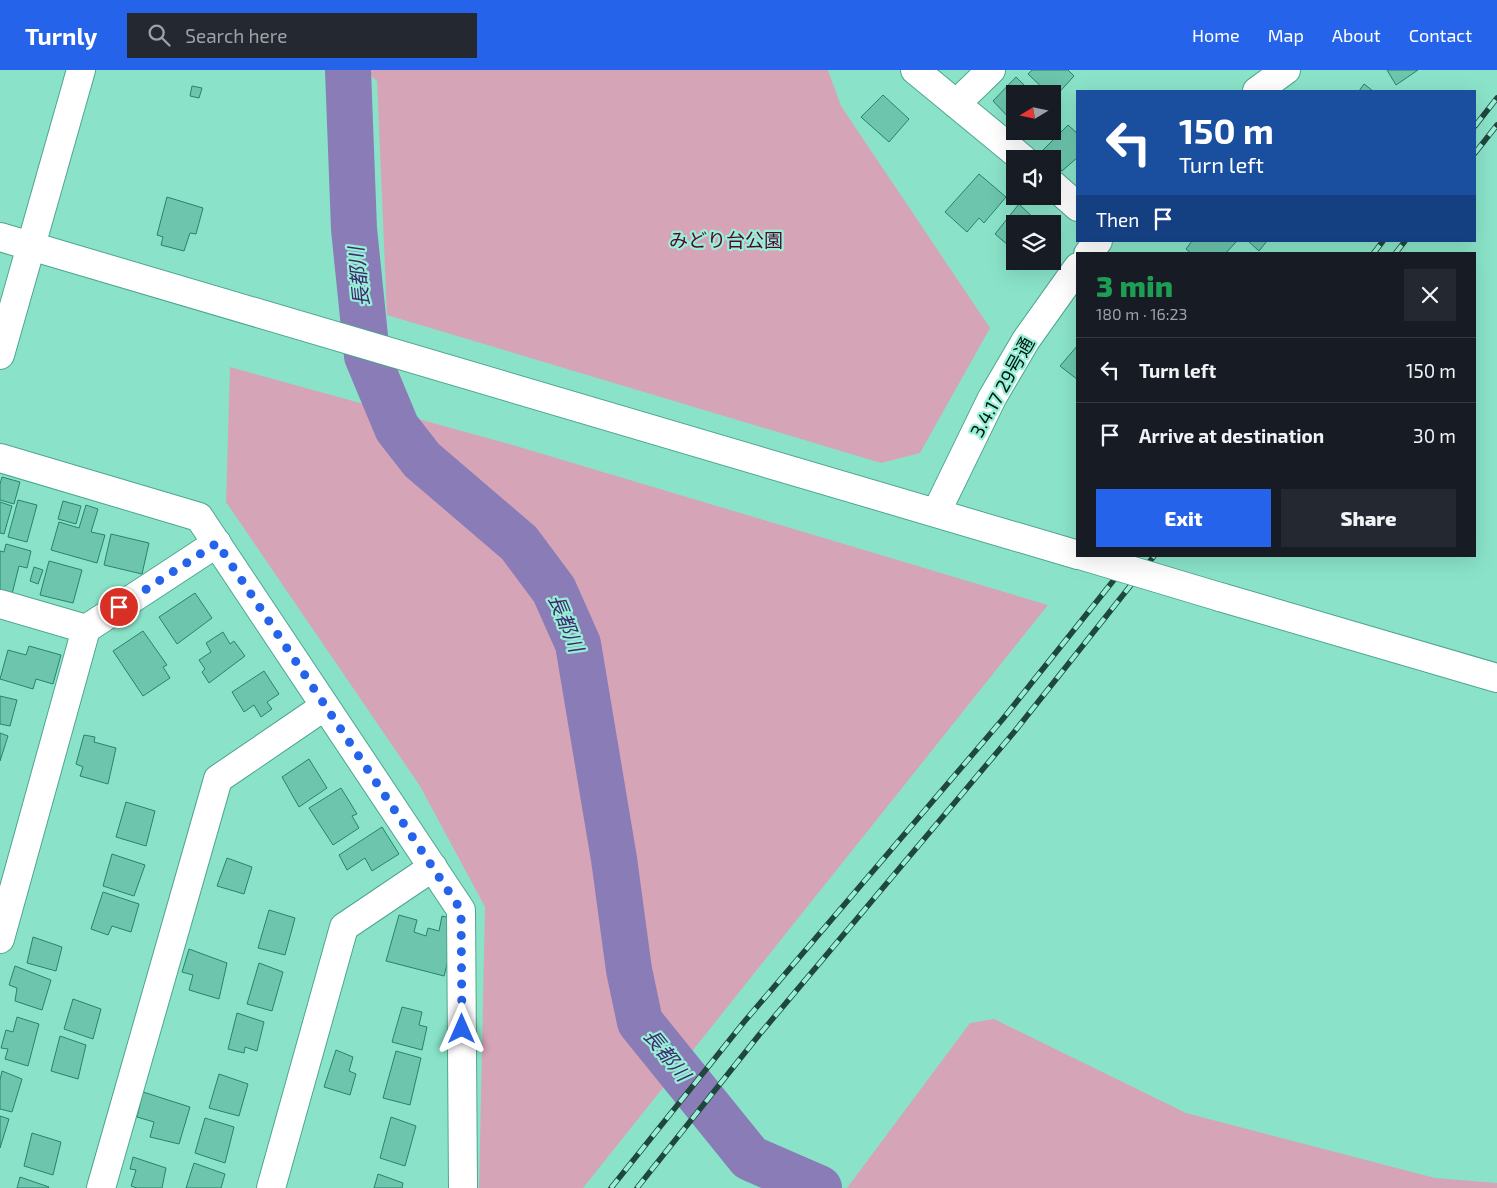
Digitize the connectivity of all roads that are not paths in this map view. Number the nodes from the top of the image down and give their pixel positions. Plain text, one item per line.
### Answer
1 (81, 70) edge
2 (915, 70) edge
3 (990, 70) edge
4 (1286, 70) edge
5 (1257, 90) edge
6 (956, 104) junction
7 (1012, 150) edge
8 (1061, 192) edge
9 (1076, 206) edge
10 (0, 237) edge
11 (1097, 242) edge
12 (31, 246) junction
13 (1090, 252) edge
14 (1076, 270) edge
15 (0, 355) edge
16 (0, 458) edge
17 (936, 513) junction
18 (217, 543) junction
19 (1076, 553) edge
20 (1086, 557) edge
21 (0, 604) edge
22 (86, 629) junction
23 (1497, 678) edge
24 (325, 706) junction
25 (432, 867) junction
26 (0, 939) edge
27 (101, 1188) edge
28 (271, 1188) edge
29 (463, 1188) edge

1 - 12 street
2 - 6 street
3 - 6 street
4 - 5 street
6 - 7 street
8 - 9 street
10 - 12 street
11 - 13 street
12 - 15 street
12 - 17 street
14 - 17 street, 3.4.17 29号通
16 - 18 street
17 - 19 street
18 - 22 street
18 - 24 street
20 - 23 street, bridge
21 - 22 street
22 - 26 street
24 - 25 street
24 - 27 street
25 - 28 street
25 - 29 street

